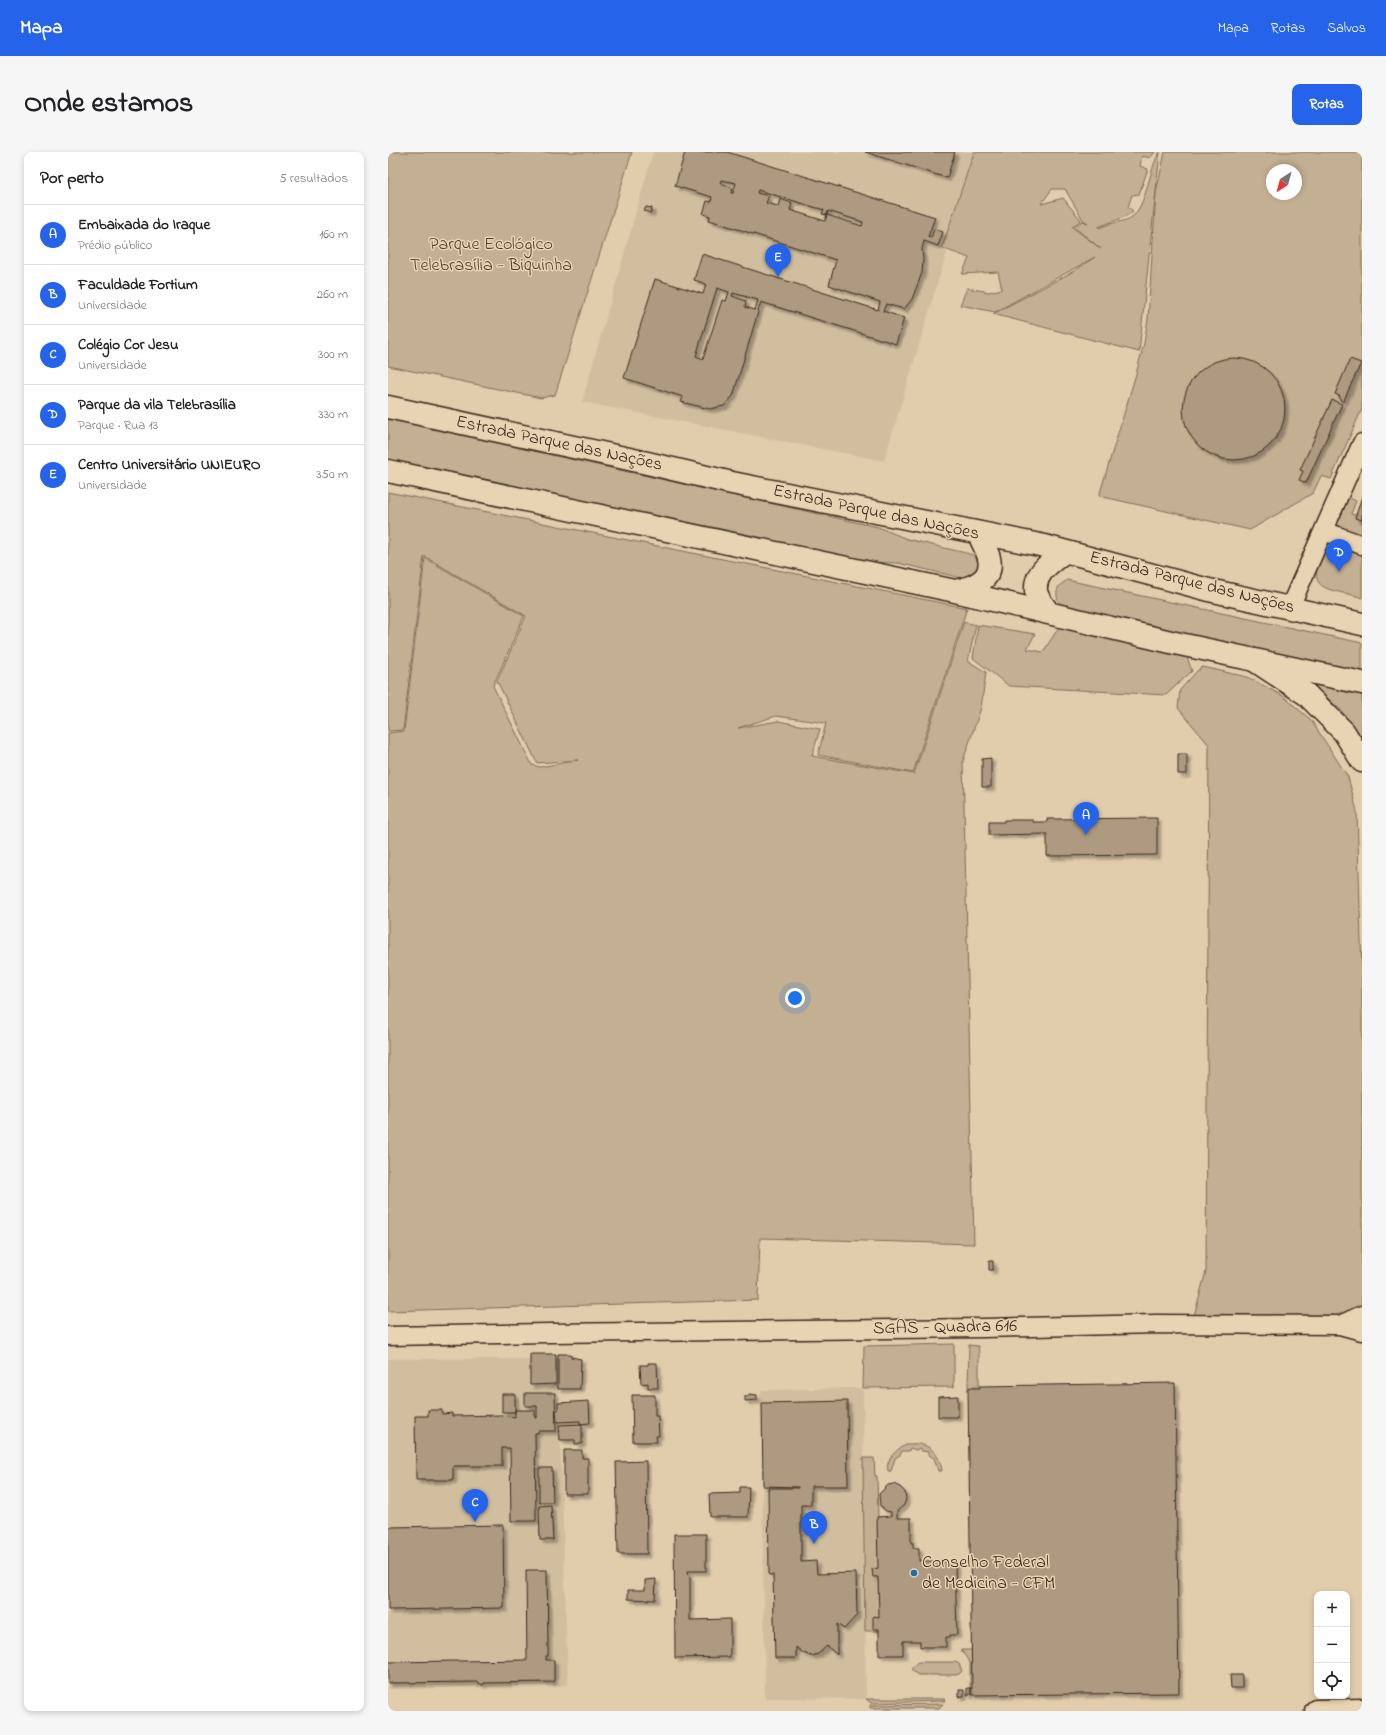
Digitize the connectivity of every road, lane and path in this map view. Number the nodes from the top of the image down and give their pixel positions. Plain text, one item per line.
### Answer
1 (388, 407) edge
2 (1362, 443) edge
3 (388, 470) edge
4 (1324, 531) junction
5 (979, 534) junction
6 (1362, 545) edge
7 (1064, 552) junction
8 (955, 591) junction
9 (1290, 607) junction
10 (1048, 612) junction
11 (1362, 624) edge
12 (1253, 660) junction
13 (1362, 683) edge
14 (1362, 761) edge
15 (1362, 1315) edge
16 (1340, 1325) junction
17 (1362, 1331) edge
18 (388, 1336) edge
19 (1362, 1710) edge
20 (1316, 1711) edge

1 - 5 main road, Estrada Parque das Nações
2 - 4 street
3 - 8 main road
4 - 6 street
4 - 9 street
5 - 7 main road, Estrada Parque das Nações
5 - 8 main road
7 - 9 main road, Estrada Parque das Nações
7 - 10 main road
8 - 10 main road
9 - 11 main road, Estrada Parque das Nações
10 - 12 main road
12 - 13 main road
12 - 14 main road
15 - 16 street, SGAS - Quadra 616
16 - 17 street, SGAS - Quadra 616
16 - 18 street, SGAS - Quadra 616
19 - 20 main road

